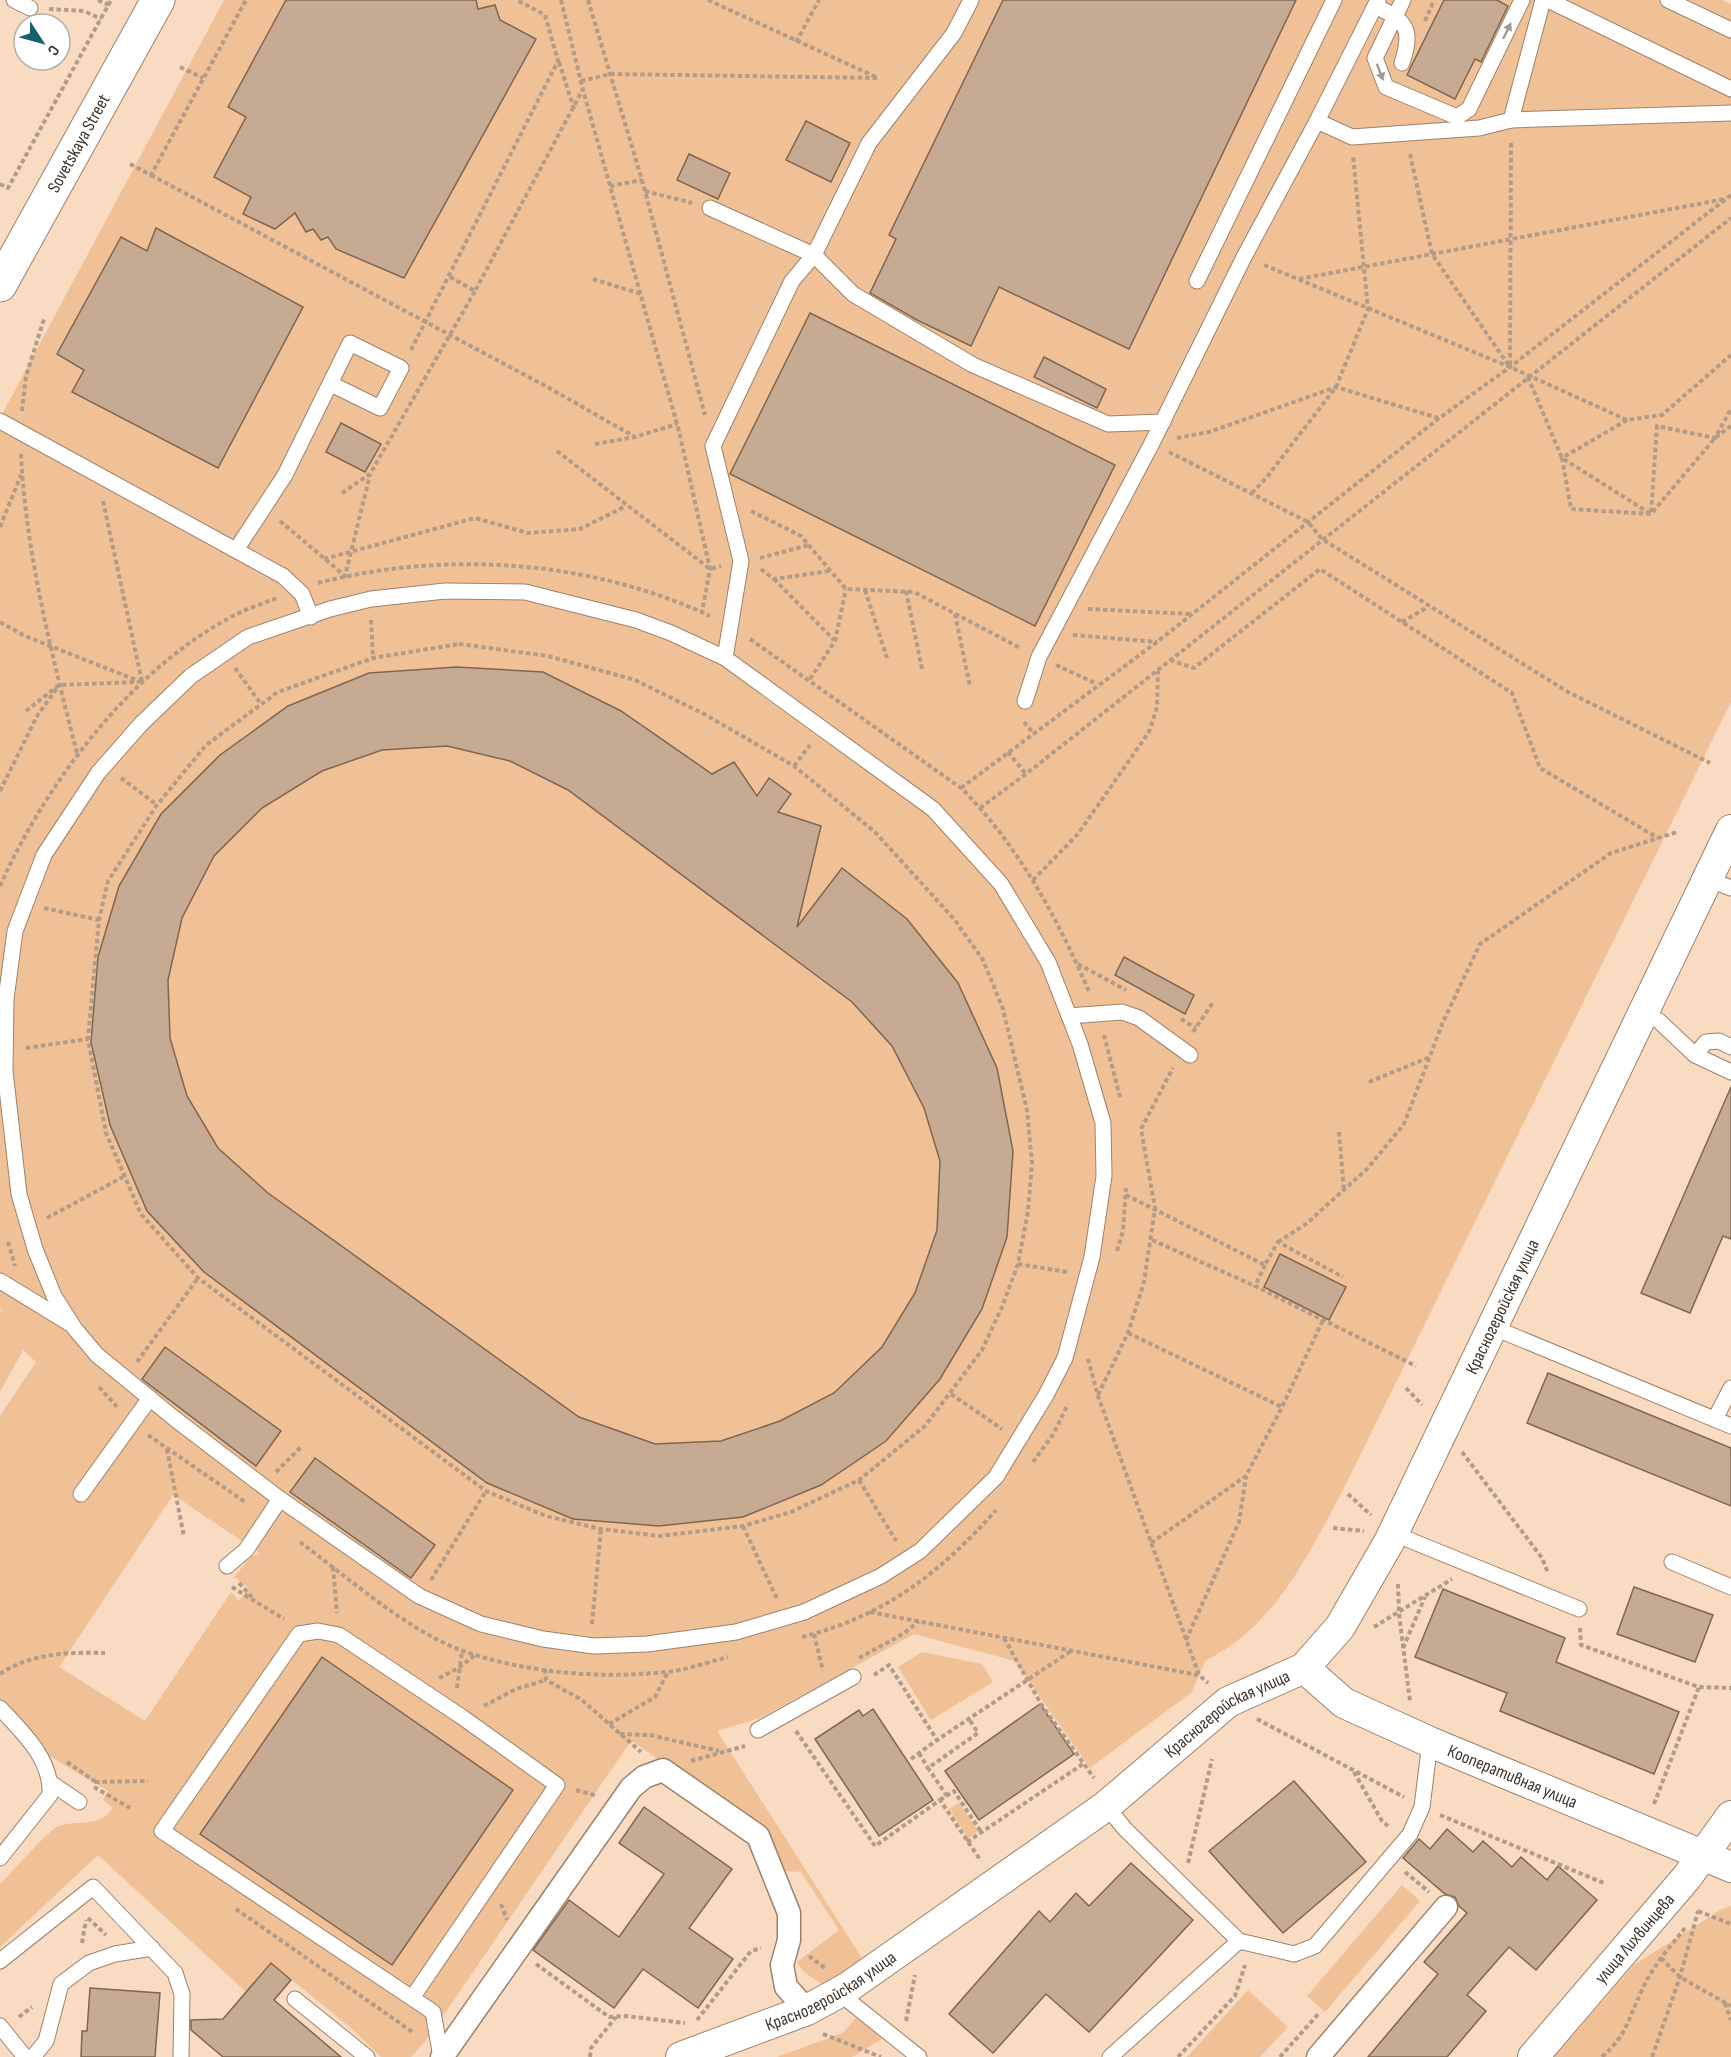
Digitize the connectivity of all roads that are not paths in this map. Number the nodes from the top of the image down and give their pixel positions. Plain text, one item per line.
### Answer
1 (14, 0) edge
2 (158, 0) edge
3 (971, 0) edge
4 (1334, 0) edge
5 (1403, 0) edge
6 (1522, 0) edge
7 (1668, 0) edge
8 (1377, 3) edge
9 (1544, 3) edge
10 (30, 8) road end
11 (1396, 15) junction
12 (1731, 30) edge
13 (1402, 63) dead end
14 (1731, 89) edge
15 (1731, 114) edge
16 (1511, 120) junction
17 (1317, 121) junction
18 (710, 208) dead end
19 (12, 237) edge
20 (814, 255) junction
21 (1197, 281) dead end
22 (0, 285) edge
23 (331, 384) junction
24 (0, 422) edge
25 (1163, 422) junction
26 (236, 550) junction
27 (311, 617) junction
28 (726, 658) junction
29 (1025, 701) dead end
30 (1731, 830) edge
31 (1719, 883) edge
32 (1643, 1013) junction
33 (1069, 1016) junction
34 (1731, 1047) edge
35 (1190, 1055) dead end
36 (1695, 1055) junction
37 (1731, 1072) edge
38 (1, 1283) edge
39 (72, 1325) junction
40 (1492, 1327) junction
41 (1731, 1388) edge
42 (150, 1398) junction
43 (1715, 1419) junction
44 (1731, 1426) edge
45 (81, 1494) dead end
46 (280, 1498) junction
47 (1392, 1533) junction
48 (1672, 1562) dead end
49 (227, 1566) dead end
50 (1731, 1587) edge
51 (1579, 1609) road end
52 (1304, 1668) junction
53 (853, 1677) dead end
54 (0, 1708) edge
55 (756, 1737) road end
56 (1430, 1742) junction
57 (51, 1783) junction
58 (1103, 1796) junction
59 (79, 1802) dead end
60 (1731, 1816) edge
61 (1703, 1855) junction
62 (0, 1858) edge
63 (1731, 1867) edge
64 (1446, 1907) road end
65 (1244, 1942) junction
66 (152, 1948) junction
67 (0, 1961) edge
68 (839, 1993) junction
69 (412, 1998) junction
70 (295, 1999) dead end
71 (814, 2022) junction
72 (0, 2026) edge
73 (441, 2054) edge
74 (25, 2057) edge
75 (33, 2057) edge
76 (181, 2057) edge
77 (367, 2057) edge
78 (681, 2057) edge
79 (919, 2057) edge
80 (1110, 2057) edge
81 (1318, 2057) edge
82 (1533, 2057) edge

1 - 10 lane
2 - 19 main road, Sovetskaya Street
3 - 20 lane
4 - 21 lane
5 - 11 lane
6 - 9 lane
11 -> 6 lane
7 - 12 lane
8 - 11 lane
8 - 17 lane
9 - 14 lane
9 - 16 lane
11 - 13 lane
15 - 16 lane
16 - 17 lane
17 - 25 lane
18 - 20 lane
19 - 22 main road, Sovetskaya Street
20 - 25 lane
20 - 28 lane
23 - 23 lane
23 - 26 lane
24 - 26 lane
25 - 29 lane
26 - 27 lane
27 - 28 lane
27 - 39 lane
28 - 33 lane
30 - 31 street, Красногеройская улица
31 - 32 street, Красногеройская улица
32 - 36 lane
32 - 40 street, Красногеройская улица
33 - 35 lane
33 - 46 lane
34 - 36 lane
36 - 37 lane
38 - 39 lane
39 - 42 lane
40 - 43 lane
40 - 47 street, Красногеройская улица
41 - 43 lane
42 - 45 lane
42 - 46 lane
43 - 44 lane
46 - 49 lane
47 - 51 lane
47 - 52 street, Красногеройская улица
48 - 50 lane
52 - 56 street, Кооперативная улица
52 - 58 street, Красногеройская улица
53 - 55 lane
54 - 57 lane
56 - 61 street, Кооперативная улица
56 - 65 lane
57 - 59 lane
57 - 62 lane
58 - 65 lane
58 - 68 street, Красногеройская улица
60 - 61 street, улица Лихвинцева
61 - 63 street, Кооперативная улица
61 - 82 street, улица Лихвинцева
64 - 81 street
65 - 80 lane
66 - 67 lane
66 - 75 lane
66 - 76 lane
68 - 71 street, Красногеройская улица
68 - 79 lane
69 - 69 lane
69 - 73 lane
70 - 77 lane
71 - 73 street
71 - 78 street, Красногеройская улица
72 - 74 lane

